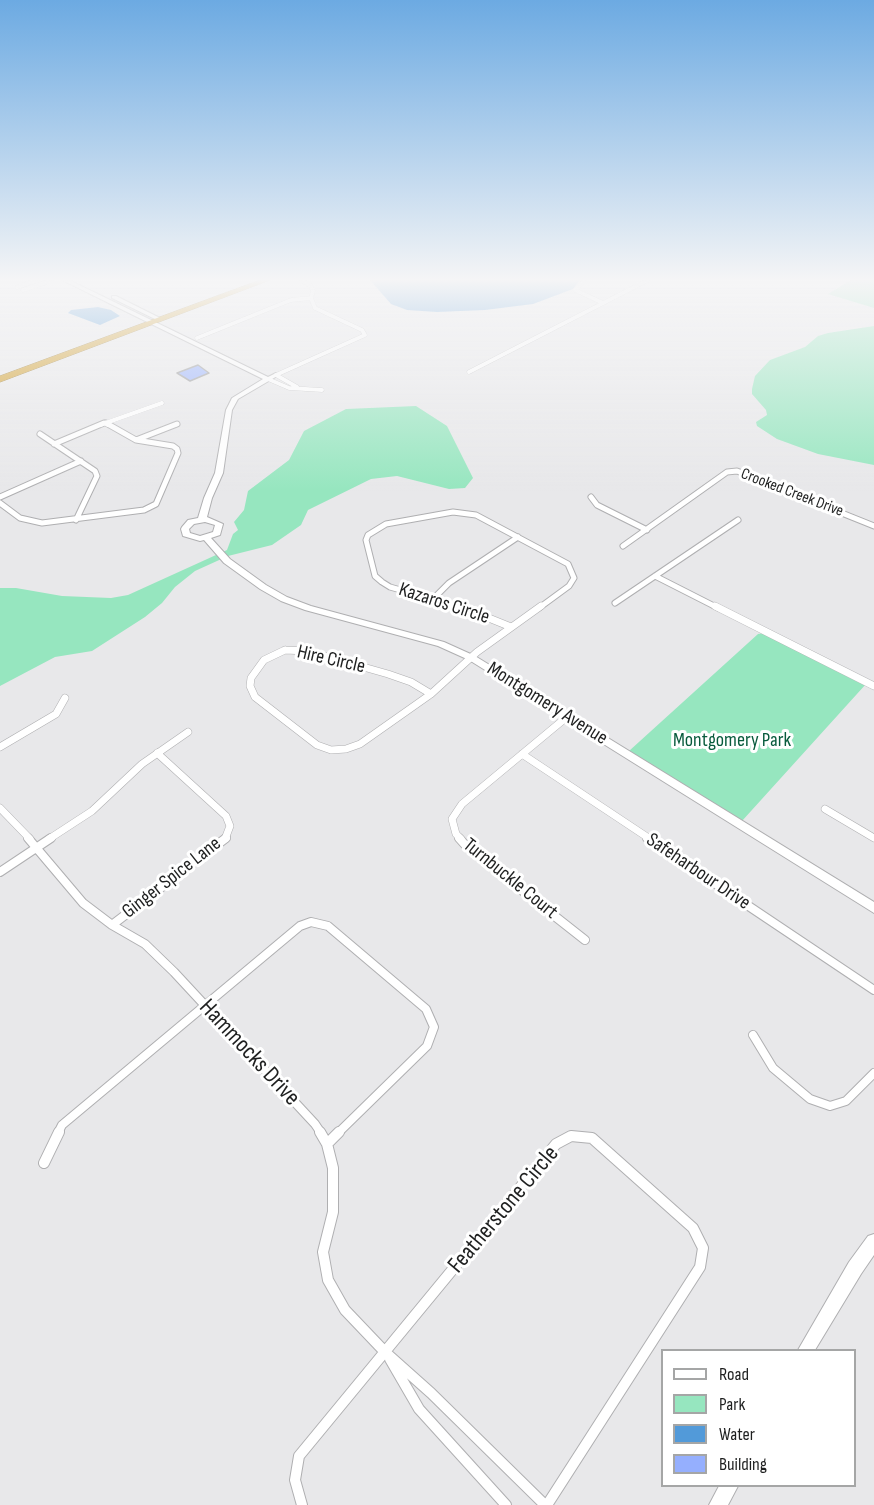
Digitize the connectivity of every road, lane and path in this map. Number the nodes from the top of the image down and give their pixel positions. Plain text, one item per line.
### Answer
1 (62, 350) edge
2 (73, 350) edge
3 (213, 350) edge
4 (219, 350) edge
5 (332, 350) edge
6 (511, 350) edge
7 (0, 372) edge
8 (469, 372) dead end
9 (276, 375) junction
10 (0, 379) edge
11 (268, 379) junction
12 (297, 387) junction
13 (322, 390) dead end
14 (162, 403) dead end
15 (105, 423) junction
16 (177, 424) dead end
17 (40, 434) dead end
18 (136, 440) junction
19 (54, 444) junction
20 (81, 461) junction
21 (0, 497) edge
22 (591, 497) dead end
23 (0, 503) edge
24 (202, 519) junction
25 (76, 520) junction
26 (738, 520) dead end
27 (874, 526) edge
28 (647, 530) junction
29 (518, 537) junction
30 (207, 538) junction
31 (623, 546) dead end
32 (655, 576) junction
33 (434, 598) junction
34 (615, 603) dead end
35 (511, 627) junction
36 (472, 658) junction
37 (874, 686) edge
38 (431, 694) junction
39 (65, 698) dead end
40 (568, 716) junction
41 (188, 732) dead end
42 (0, 747) edge
43 (157, 753) junction
44 (522, 754) junction
45 (0, 808) edge
46 (825, 809) dead end
47 (874, 838) edge
48 (37, 847) junction
49 (0, 872) edge
50 (874, 908) edge
51 (112, 925) junction
52 (585, 940) dead end
53 (874, 990) edge
54 (204, 1006) junction
55 (753, 1035) dead end
56 (874, 1073) edge
57 (327, 1144) junction
58 (44, 1163) dead end
59 (874, 1242) edge
60 (807, 1349) edge
61 (385, 1352) junction
62 (728, 1487) edge
63 (302, 1505) edge
64 (506, 1505) edge
65 (546, 1505) edge
66 (718, 1505) edge

1 - 7 highway
2 - 10 highway
3 - 11 street
4 - 9 street
5 - 9 street
6 - 8 street
9 - 11 street
9 - 12 street
11 - 12 street
11 - 24 street
12 - 13 street
14 - 15 street
15 - 18 street
15 - 19 street
16 - 18 street
17 - 19 street
18 - 25 street
19 - 20 street
20 - 21 street
20 - 25 street
22 - 28 street
23 - 25 street
24 - 30 street
24 - 30 street, Montgomery Avenue
26 - 32 street
27 - 28 street, Crooked Creek Drive
28 - 31 street, Crooked Creek Drive
29 - 33 street
29 - 33 street, Kazaros Circle
29 - 35 street, Kazaros Circle
30 - 36 street, Montgomery Avenue
32 - 34 street
32 - 37 street
33 - 35 street, Kazaros Circle
35 - 36 street, Kazaros Circle
36 - 38 street, Hire Circle
36 - 40 street, Montgomery Avenue
38 - 38 street, Hire Circle
39 - 42 street
40 - 44 street, Turnbuckle Court
40 - 50 street, Montgomery Avenue
41 - 43 street
43 - 48 street
43 - 51 street, Ginger Spice Lane
44 - 52 street, Turnbuckle Court
44 - 53 street, Safeharbour Drive
45 - 48 street, Hammocks Drive
46 - 47 street
48 - 49 street
48 - 51 street, Hammocks Drive
51 - 54 street, Hammocks Drive
54 - 57 street, Hammocks Drive
54 - 57 street
54 - 58 street
55 - 56 street
57 - 61 street, Hammocks Drive
59 - 60 street
61 - 63 street, Featherstone Circle
61 - 64 street, Hammocks Drive
61 - 65 street, Hammocks Drive
61 - 65 street, Featherstone Circle
62 - 66 street

